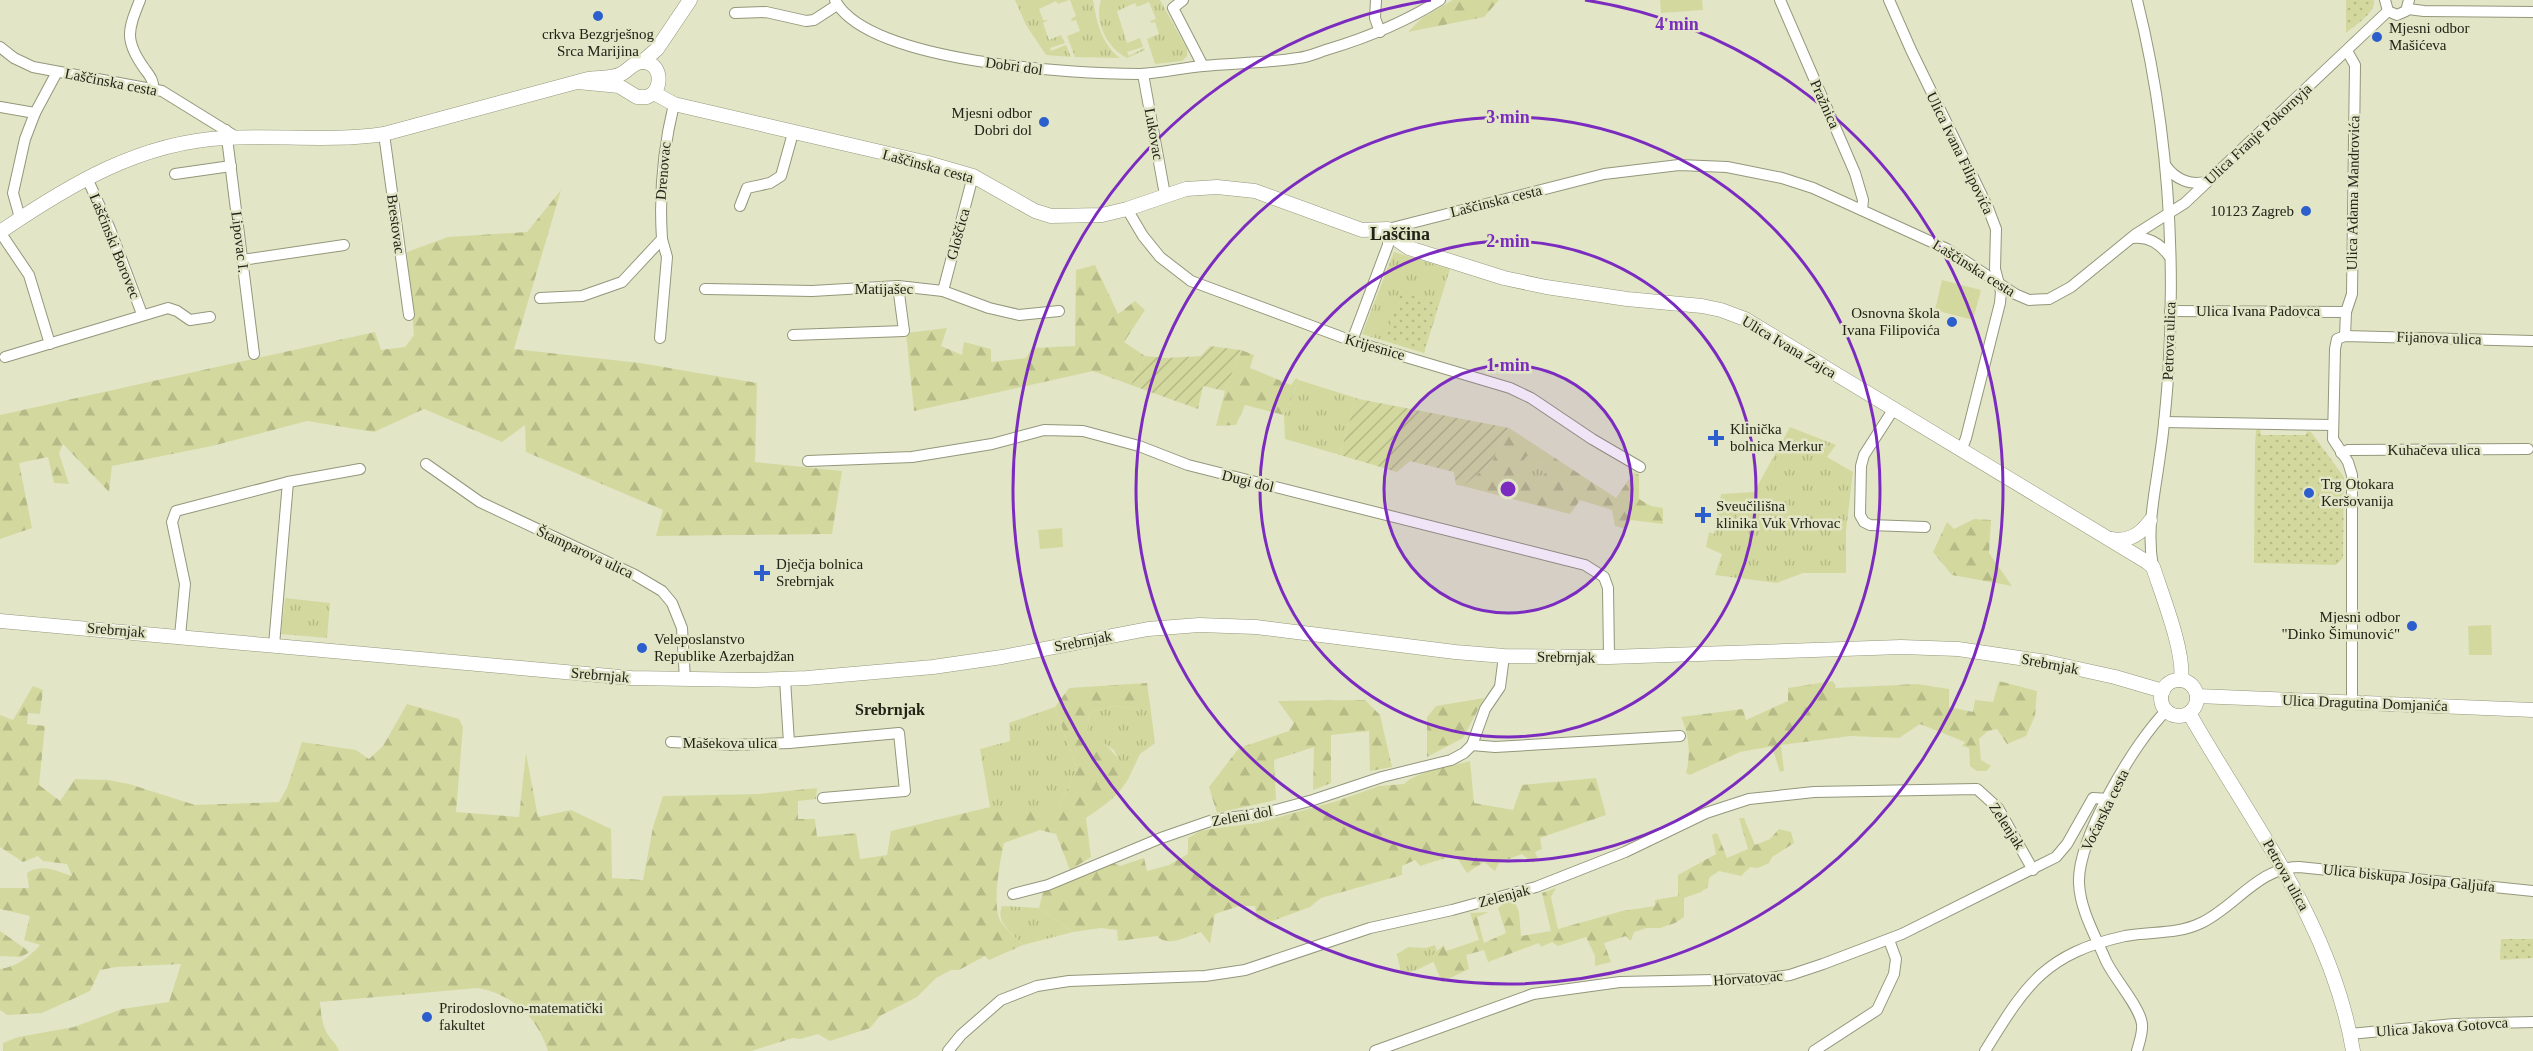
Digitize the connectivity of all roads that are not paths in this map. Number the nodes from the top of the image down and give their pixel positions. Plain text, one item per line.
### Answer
1 (140, 0) edge
2 (690, 0) edge
3 (1183, 0) edge
4 (1376, 0) edge
5 (1440, 0) edge
6 (1780, 0) edge
7 (1889, 0) edge
8 (2137, 0) edge
9 (2385, 0) edge
10 (836, 2) edge
11 (2408, 4) edge
12 (2388, 11) junction
13 (2533, 12) edge
14 (735, 13) dead end
15 (674, 27) junction
16 (1380, 32) junction
17 (0, 47) edge
18 (2347, 51) junction
19 (642, 62) junction
20 (1203, 66) junction
21 (627, 70) junction
22 (57, 72) junction
23 (658, 72) junction
24 (1143, 74) junction
25 (578, 82) junction
26 (153, 89) junction
27 (628, 91) junction
28 (654, 93) junction
29 (674, 104) junction
30 (0, 107) edge
31 (35, 113) junction
32 (206, 117) junction
33 (793, 133) junction
34 (384, 134) junction
35 (230, 135) junction
36 (199, 141) junction
37 (231, 166) junction
38 (2166, 166) junction
39 (175, 174) dead end
40 (973, 176) junction
41 (87, 178) junction
42 (2209, 180) junction
43 (1165, 195) junction
44 (740, 206) dead end
45 (1127, 209) junction
46 (1862, 210) junction
47 (2168, 215) junction
48 (20, 218) junction
49 (1388, 229) junction
50 (0, 232) edge
51 (662, 239) junction
52 (2130, 239) junction
53 (344, 245) dead end
54 (2169, 257) junction
55 (242, 260) junction
56 (1999, 285) junction
57 (898, 286) junction
58 (705, 289) dead end
59 (943, 291) junction
60 (540, 298) dead end
61 (1059, 311) dead end
62 (2170, 311) junction
63 (2346, 312) junction
64 (142, 315) junction
65 (409, 315) dead end
66 (210, 317) dead end
67 (793, 335) dead end
68 (2345, 336) junction
69 (660, 338) dead end
70 (1352, 341) junction
71 (2533, 341) edge
72 (50, 344) junction
73 (254, 354) dead end
74 (5, 357) dead end
75 (1893, 410) junction
76 (2164, 422) junction
77 (2333, 425) junction
78 (1960, 450) junction
79 (2528, 450) dead end
80 (2341, 453) junction
81 (808, 461) dead end
82 (426, 464) dead end
83 (1640, 467) dead end
84 (360, 469) dead end
85 (288, 482) junction
86 (2150, 521) junction
87 (1925, 527) dead end
88 (2106, 538) junction
89 (2153, 567) junction
90 (0, 621) edge
91 (180, 636) junction
92 (274, 645) junction
93 (1504, 656) junction
94 (1609, 657) junction
95 (785, 679) junction
96 (685, 680) junction
97 (2181, 680) junction
98 (2163, 691) junction
99 (2197, 696) junction
100 (2352, 702) junction
101 (2167, 710) junction
102 (2533, 710) edge
103 (2189, 713) junction
104 (1680, 736) dead end
105 (671, 742) dead end
106 (789, 743) junction
107 (1472, 745) junction
108 (823, 798) dead end
109 (2109, 799) junction
110 (2284, 868) junction
111 (2033, 870) junction
112 (2533, 891) edge
113 (1013, 894) dead end
114 (1889, 940) junction
115 (2098, 944) junction
116 (2533, 1022) edge
117 (2350, 1034) junction
118 (948, 1051) edge
119 (1376, 1051) edge
120 (1814, 1051) edge
121 (1985, 1051) edge
122 (2137, 1051) edge
123 (2354, 1051) edge

1 - 26 street
2 - 15 main road
3 - 20 street
4 - 16 street
5 - 16 street, Dobri dol
6 - 46 street, Pražnica
7 - 56 street, Ulica Ivana Filipovića
8 - 38 street, Petrova ulica
9 - 12 street
10 - 14 street, Dobri dol
10 - 24 street, Dobri dol
11 - 12 street
11 - 13 street
12 - 18 street, Ulica Franje Pokornyja
15 - 19 main road
15 - 23 main road
16 - 20 street, Dobri dol
17 - 22 street
18 - 42 street, Ulica Franje Pokornyja
18 - 63 street, Ulica Adama Mandrovića
19 - 21 main road
19 - 23 main road
20 - 24 street, Dobri dol
21 - 25 main road
21 - 27 main road
22 - 26 street, Laščinska cesta
22 - 31 street, Laščinska cesta
23 - 28 main road
24 - 43 street, Lukovac
25 - 27 main road
25 - 34 main road
26 - 32 street, Laščinska cesta
27 - 28 main road
28 - 29 main road, Laščinska cesta
29 - 33 main road, Laščinska cesta
29 - 51 street, Drenovac
30 - 31 street
31 - 48 street, Laščinska cesta
32 - 35 street, Laščinska cesta
32 - 36 street
33 - 40 main road, Laščinska cesta
33 - 44 street
34 - 35 main road
34 - 65 street, Brestovac
35 - 36 main road
35 - 37 street, Lipovac I.
36 - 41 main road
37 - 39 street
37 - 55 street, Lipovac I.
38 - 42 street
38 - 47 street, Petrova ulica
40 - 45 main road, Laščinska cesta
40 - 59 street, Gloščica
41 - 48 main road
41 - 64 street, Laščinski Borovec
42 - 47 street, Ulica Franje Pokornyja
43 - 45 main road, Laščinska cesta
43 - 49 main road, Laščinska cesta
45 - 70 street, Krijesnice
46 - 49 street, Laščinska cesta
46 - 56 street, Laščinska cesta
47 - 52 street, Laščinska cesta
47 - 54 street, Petrova ulica
48 - 50 main road
49 - 70 street
49 - 75 main road, Ulica Ivana Zajca
50 - 72 street
51 - 60 street
51 - 69 street, Drenovac
52 - 54 street
52 - 56 street, Laščinska cesta
53 - 55 street
54 - 62 street, Petrova ulica
55 - 73 street, Lipovac I.
56 - 78 street, Ulica Ivana Filipovića
57 - 58 street, Matijašec
57 - 59 street, Matijašec
57 - 67 street
59 - 61 street, Matijašec
62 - 63 street, Ulica Ivana Padovca
62 - 76 street, Petrova ulica
63 - 68 street, Ulica Adama Mandrovića
64 - 66 street, Laščinski Borovec
64 - 72 street, Laščinski Borovec
68 - 71 street, Fijanova ulica
68 - 77 street
70 - 83 street, Krijesnice
72 - 74 street, Laščinski Borovec
75 - 78 main road, Ulica Ivana Zajca
75 - 87 street
76 - 77 street
76 - 86 street, Petrova ulica
77 - 80 street
78 - 88 main road, Ulica Ivana Zajca
79 - 80 street, Kuhačeva ulica
80 - 100 street
81 - 94 street, Dugi dol
82 - 96 street, Štamparova ulica
84 - 85 street
85 - 91 street
85 - 92 street
86 - 88 main road
86 - 89 street, Petrova ulica
88 - 89 main road, Ulica Ivana Zajca
89 - 97 main road, Petrova ulica
90 - 91 main road, Srebrnjak
91 - 92 main road, Srebrnjak
92 - 96 main road, Srebrnjak
93 - 94 main road, Srebrnjak
93 - 95 main road, Srebrnjak
93 - 107 street
94 - 98 main road, Srebrnjak
95 - 96 main road, Srebrnjak
95 - 106 street, Mašekova ulica
97 - 98 main road
97 - 99 main road
98 - 101 main road
99 - 100 main road, Ulica Dragutina Domjanića
99 - 103 main road
100 - 102 main road, Ulica Dragutina Domjanića
101 - 103 main road
101 - 109 street, Voćarska cesta
103 - 110 main road, Petrova ulica
104 - 107 street
105 - 106 street, Mašekova ulica
106 - 108 street, Mašekova ulica
107 - 113 street, Zeleni dol
109 - 111 street, Horvatovac
109 - 115 street, Voćarska cesta
110 - 112 street, Ulica biskupa Josipa Galjufa
110 - 115 street
110 - 117 main road, Petrova ulica
111 - 114 street, Horvatovac
111 - 118 street, Zelenjak
114 - 119 street, Horvatovac
114 - 120 street
115 - 121 street
115 - 122 street, Voćarska cesta
116 - 117 street, Ulica Jakova Gotovca
117 - 123 main road, Petrova ulica

